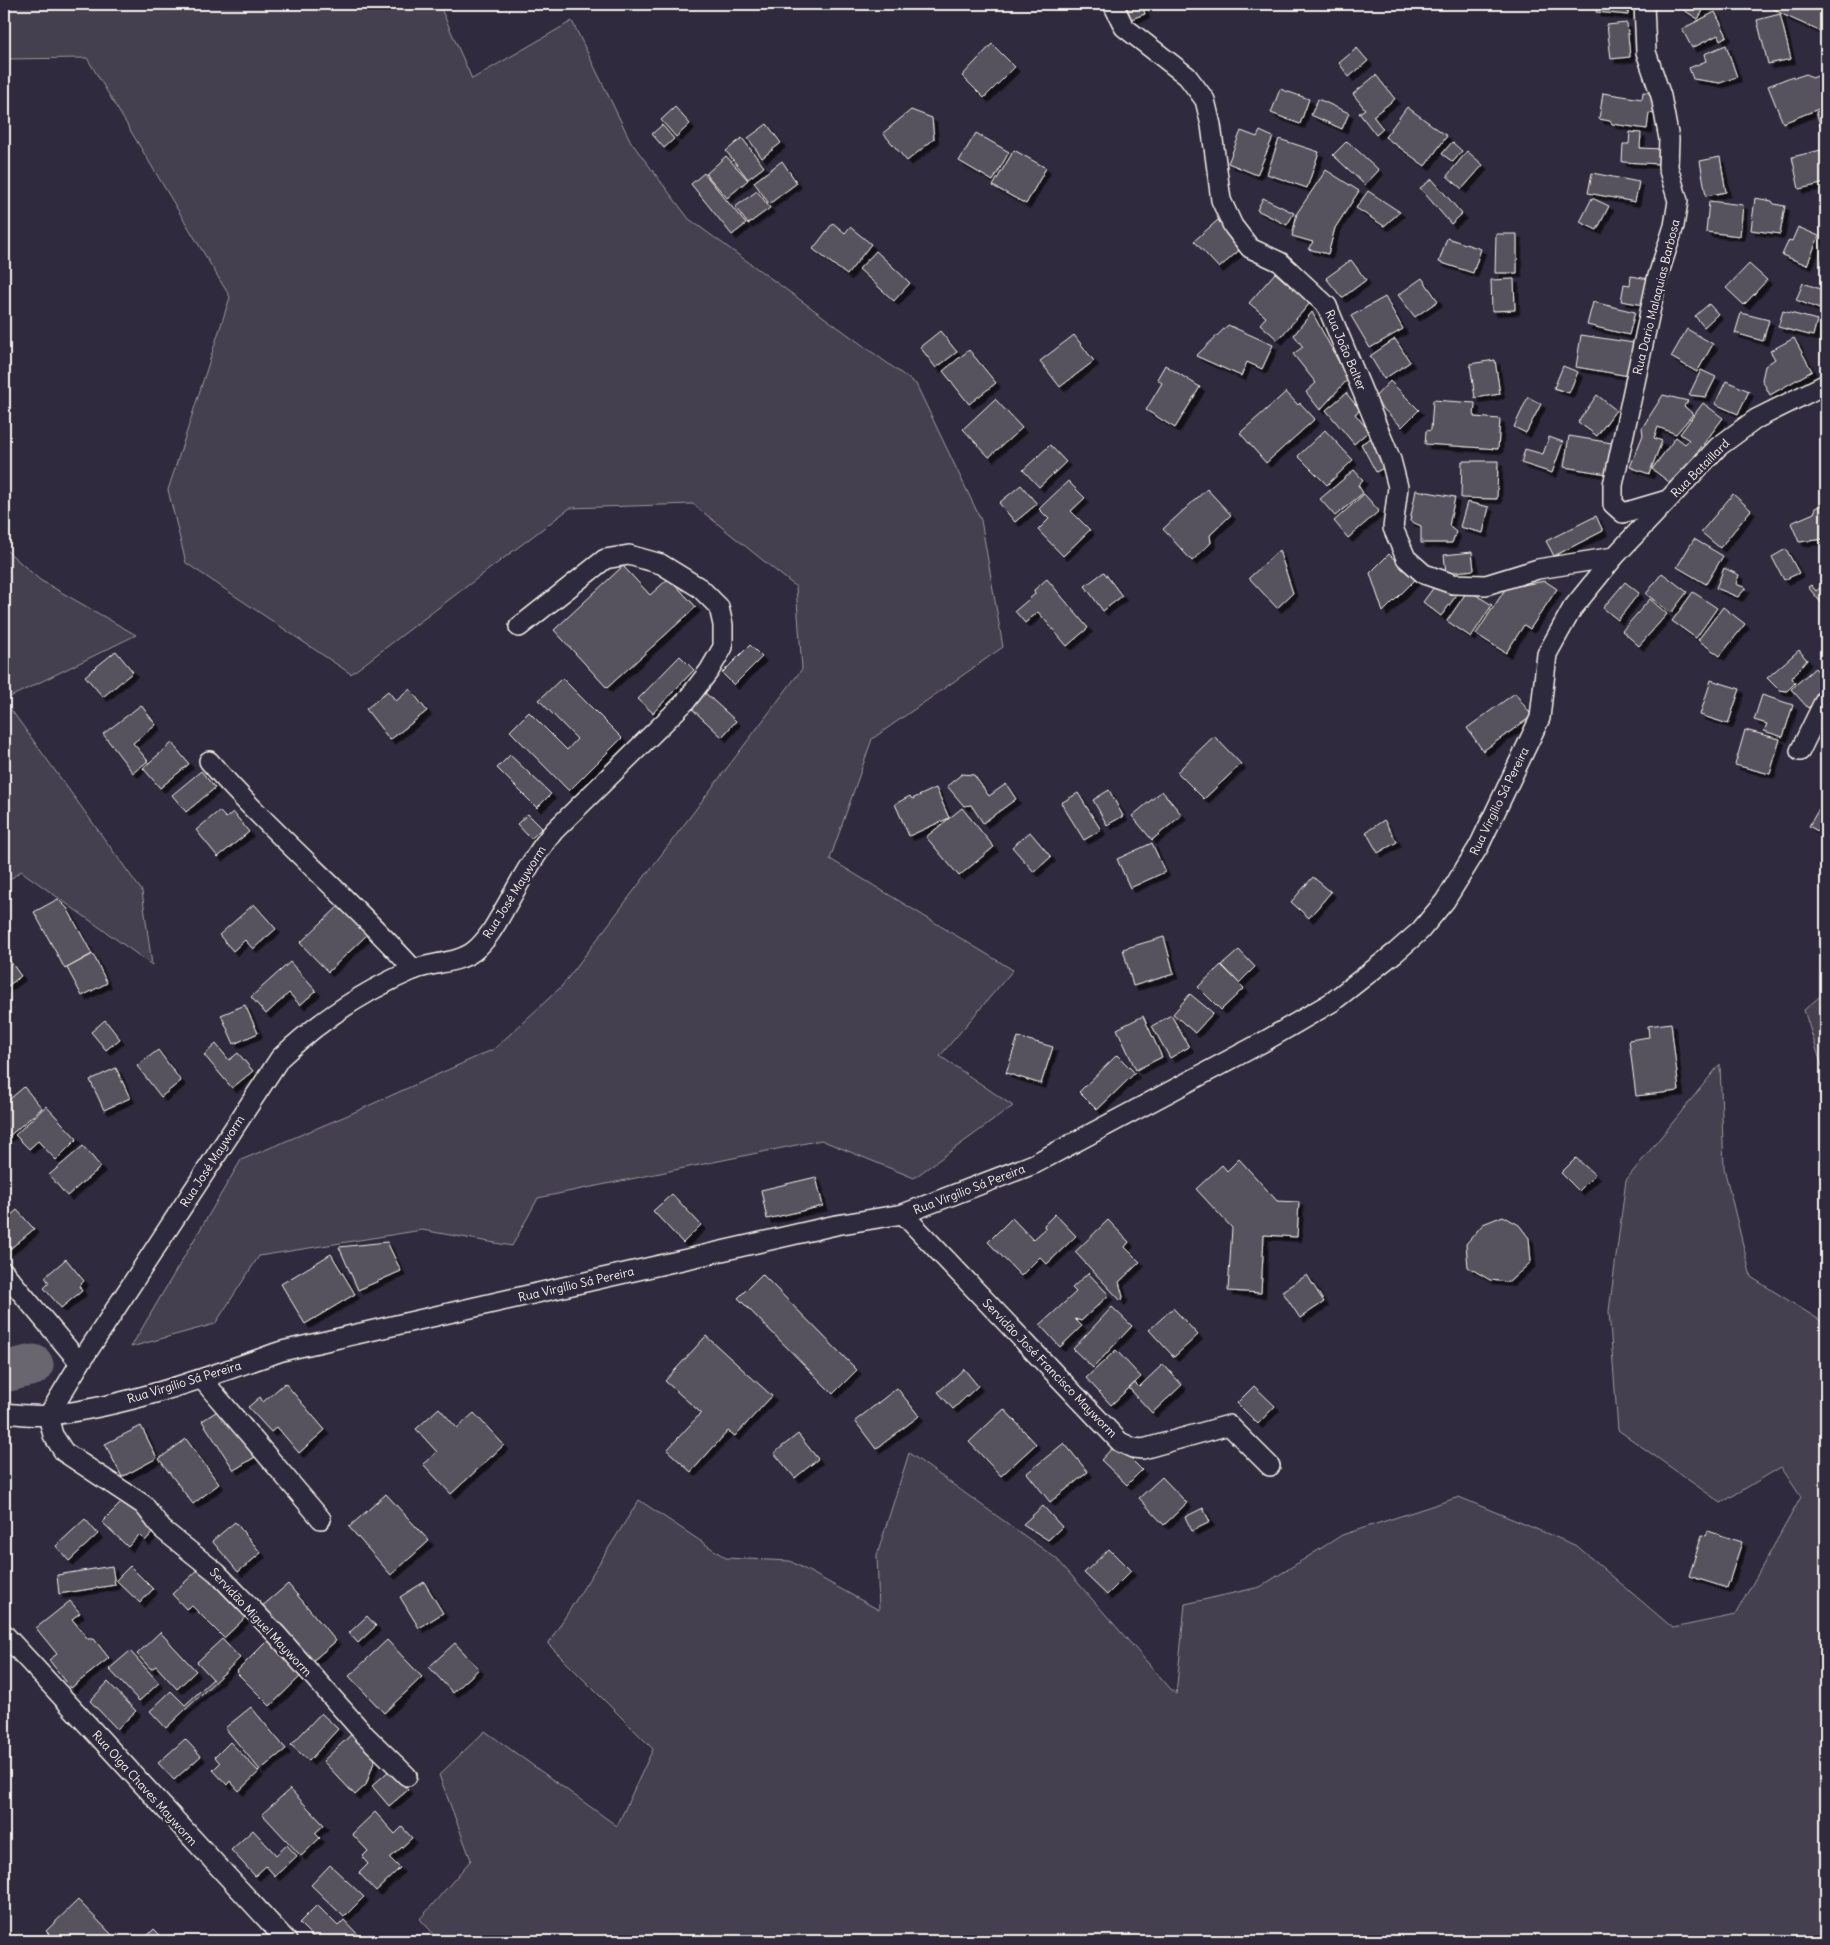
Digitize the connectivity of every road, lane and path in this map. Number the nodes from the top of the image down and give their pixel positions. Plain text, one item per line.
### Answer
1 (1112, 4) edge
2 (1644, 4) edge
3 (1826, 384) edge
4 (1668, 500) junction
5 (1614, 557) junction
6 (519, 627) dead end
7 (1826, 698) edge
8 (1800, 751) dead end
9 (209, 761) dead end
10 (414, 970) junction
11 (903, 1214) junction
12 (4, 1272) edge
13 (80, 1363) junction
14 (202, 1378) junction
15 (4, 1413) edge
16 (48, 1416) junction
17 (1270, 1466) dead end
18 (321, 1519) dead end
19 (4, 1634) edge
20 (407, 1776) dead end
21 (287, 1941) edge

1 - 5 street, Rua João Balter
2 - 4 street, Rua Dario Malaquias Barbosa
3 - 4 street, Rua Bataillard
4 - 5 street, Rua Bataillard
5 - 11 street, Rua Virgílio Sá Pereira
6 - 10 street, Rua José Mayworm
7 - 8 street
9 - 10 street
10 - 13 street, Rua José Mayworm
11 - 14 street, Rua Virgílio Sá Pereira
11 - 17 street, Servidão José Francisco Mayworm
12 - 13 street
13 - 16 street, Rua José Mayworm
14 - 16 street, Rua Virgílio Sá Pereira
14 - 18 street
15 - 16 street, Rua Virgílio Sá Pereira
16 - 20 street, Servidão Miguel Mayworm
19 - 21 street, Rua Olga Chaves Mayworm

